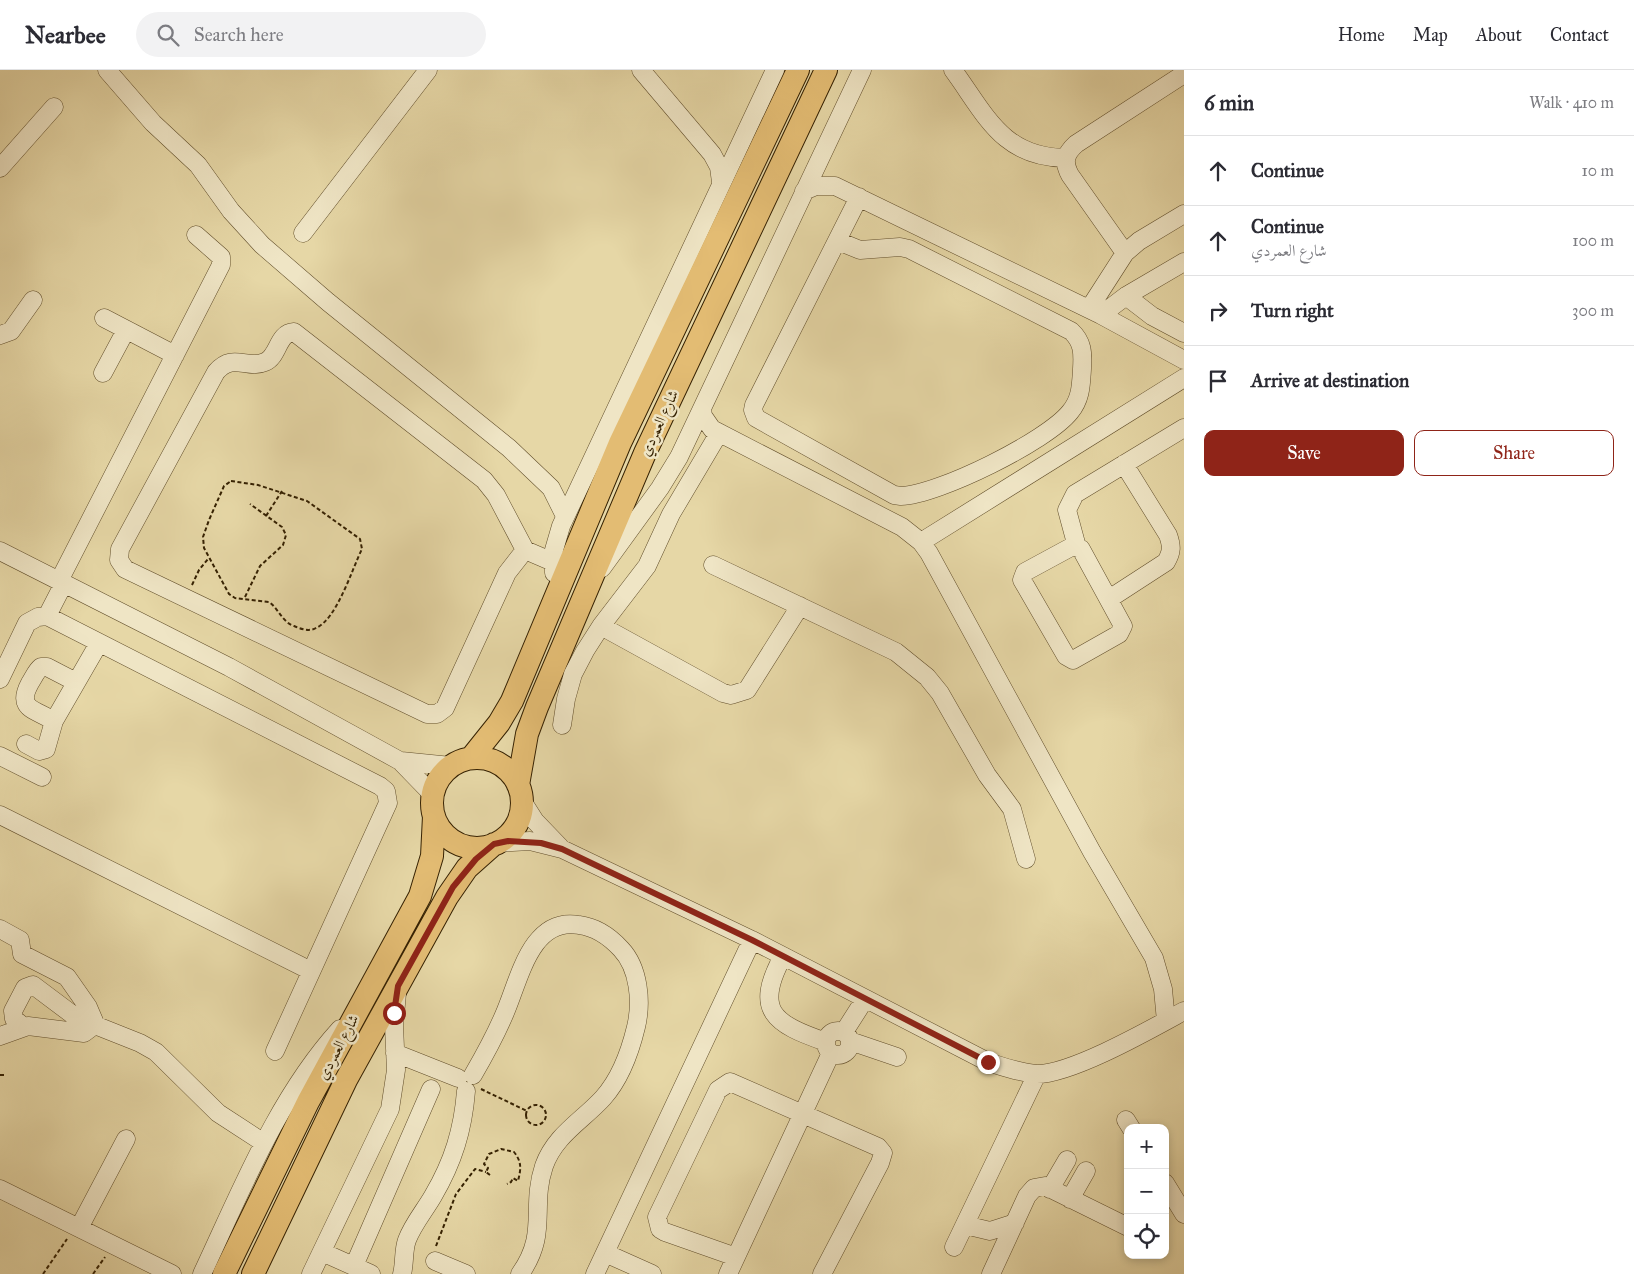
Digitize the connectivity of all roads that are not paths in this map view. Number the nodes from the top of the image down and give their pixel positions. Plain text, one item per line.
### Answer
1 (107, 70) edge
2 (428, 70) edge
3 (641, 70) edge
4 (775, 70) edge
5 (798, 70) edge
6 (826, 70) edge
7 (862, 70) edge
8 (953, 70) edge
9 (1184, 74) edge
10 (54, 107) dead end
11 (742, 141) junction
12 (708, 148) junction
13 (1065, 158) junction
14 (818, 162) junction
15 (0, 168) edge
16 (721, 182) junction
17 (835, 186) junction
18 (804, 192) junction
19 (859, 197) junction
20 (1184, 214) edge
21 (303, 233) dead end
22 (196, 235) dead end
23 (838, 241) junction
24 (1125, 253) junction
25 (1184, 262) edge
26 (1126, 296) junction
27 (33, 300) dead end
28 (1095, 312) junction
29 (104, 318) dead end
30 (126, 330) junction
31 (1184, 333) edge
32 (0, 335) edge
33 (175, 355) junction
34 (1184, 360) edge
35 (103, 372) dead end
36 (1184, 378) edge
37 (702, 408) junction
38 (1184, 428) edge
39 (719, 433) junction
40 (687, 440) junction
41 (1124, 464) junction
42 (578, 487) junction
43 (551, 488) junction
44 (565, 516) junction
45 (921, 542) junction
46 (1077, 547) junction
47 (525, 550) junction
48 (0, 551) edge
49 (553, 562) junction
50 (713, 565) dead end
51 (61, 582) junction
52 (587, 586) junction
53 (558, 595) junction
54 (1109, 599) junction
55 (800, 606) junction
56 (47, 616) junction
57 (601, 626) junction
58 (99, 643) junction
59 (0, 679) edge
60 (76, 682) junction
61 (54, 721) junction
62 (562, 725) dead end
63 (26, 744) dead end
64 (0, 756) edge
65 (400, 761) junction
66 (461, 762) junction
67 (42, 777) dead end
68 (520, 792) junction
69 (433, 805) junction
70 (0, 815) edge
71 (496, 843) junction
72 (562, 849) junction
73 (1026, 860) dead end
74 (0, 929) edge
75 (752, 940) junction
76 (783, 956) junction
77 (311, 971) junction
78 (398, 986) junction
79 (865, 999) junction
80 (1184, 1011) edge
81 (355, 1014) junction
82 (1166, 1021) junction
83 (94, 1025) junction
84 (24, 1027) junction
85 (0, 1036) edge
86 (847, 1036) junction
87 (829, 1048) junction
88 (274, 1051) dead end
89 (395, 1053) junction
90 (897, 1057) dead end
91 (1037, 1074) junction
92 (468, 1083) junction
93 (431, 1088) dead end
94 (804, 1113) junction
95 (126, 1139) dead end
96 (264, 1143) junction
97 (1067, 1160) dead end
98 (1086, 1171) dead end
99 (0, 1189) edge
100 (1050, 1189) junction
101 (1169, 1190) edge
102 (1070, 1199) junction
103 (1184, 1214) edge
104 (1015, 1224) junction
105 (965, 1225) junction
106 (1124, 1225) edge
107 (77, 1227) junction
108 (954, 1247) dead end
109 (322, 1252) junction
110 (605, 1253) junction
111 (736, 1257) junction
112 (435, 1261) road end
113 (354, 1266) junction
114 (638, 1271) edge
115 (459, 1273) edge
116 (172, 1274) edge
117 (202, 1274) edge
118 (224, 1274) edge
119 (253, 1274) edge
120 (311, 1274) edge
121 (371, 1274) edge
122 (402, 1274) edge
123 (520, 1274) edge
124 (595, 1274) edge
125 (728, 1274) edge
126 (822, 1274) edge
127 (991, 1274) edge

1 - 43 street
2 - 21 street
3 - 12 street
4 - 11 street
5 - 53 main road, شارع العمردي
6 - 52 main road, شارع العمردي
7 - 14 street
8 - 13 street
9 - 13 street
10 - 15 street
11 - 12 street
11 - 16 street
12 - 16 street
13 - 24 street
14 - 17 street
14 - 18 street
16 - 42 street
17 - 18 street
17 - 19 street
18 - 37 street
19 - 23 street
19 - 28 street
20 - 24 street
22 - 33 street
23 - 23 street
24 - 28 street
25 - 26 street
26 - 28 street
26 - 31 street
27 - 32 street
28 - 34 street
29 - 30 street
30 - 33 street
30 - 35 street
33 - 51 street
36 - 45 street
37 - 39 street
37 - 40 street
38 - 41 street
39 - 40 street
39 - 45 street
39 - 57 street
40 - 52 street
41 - 46 street
41 - 54 street
42 - 43 street
42 - 44 street
43 - 44 street
44 - 49 street
45 - 82 street
46 - 54 street
46 - 54 street
47 - 47 street
47 - 49 street
48 - 51 street
49 - 53 street
50 - 55 street
51 - 56 street
51 - 65 street
52 - 68 main road, شارع العمردي
53 - 66 main road, شارع العمردي
55 - 57 street
55 - 73 street
56 - 58 street
56 - 59 street
57 - 62 street
58 - 60 street
58 - 77 street
60 - 61 street
60 - 61 street
61 - 63 street
64 - 67 street
65 - 66 street
65 - 69 street
66 - 68 main road
66 - 69 main road
68 - 71 main road
68 - 72 street
69 - 71 main road
69 - 81 main road, شارع العمردي
70 - 77 street
71 - 72 street
71 - 78 main road, شارع العمردي
72 - 75 street
74 - 83 street
75 - 76 street
75 - 110 street
76 - 79 street
76 - 87 street
77 - 88 street
78 - 89 street
78 - 119 main road, شارع العمردي
79 - 86 street
79 - 91 street
80 - 82 street
81 - 96 street
81 - 118 main road, شارع العمردي
82 - 91 street
83 - 84 street
83 - 84 street
83 - 96 street
84 - 85 street
86 - 87 street
86 - 90 street
87 - 94 street
89 - 92 street
89 - 109 street
91 - 105 street
92 - 122 street
92 - 123 street
93 - 113 street
94 - 111 street
94 - 111 street
94 - 126 street
95 - 107 street
96 - 117 street
97 - 100 street
98 - 102 street
99 - 107 street
100 - 102 street
100 - 104 street
101 - 103 street
102 - 106 street
104 - 105 street
104 - 127 street
105 - 108 street
107 - 116 street
109 - 113 street
109 - 120 street
110 - 114 street
110 - 124 street
111 - 125 street
112 - 115 street
113 - 121 street

